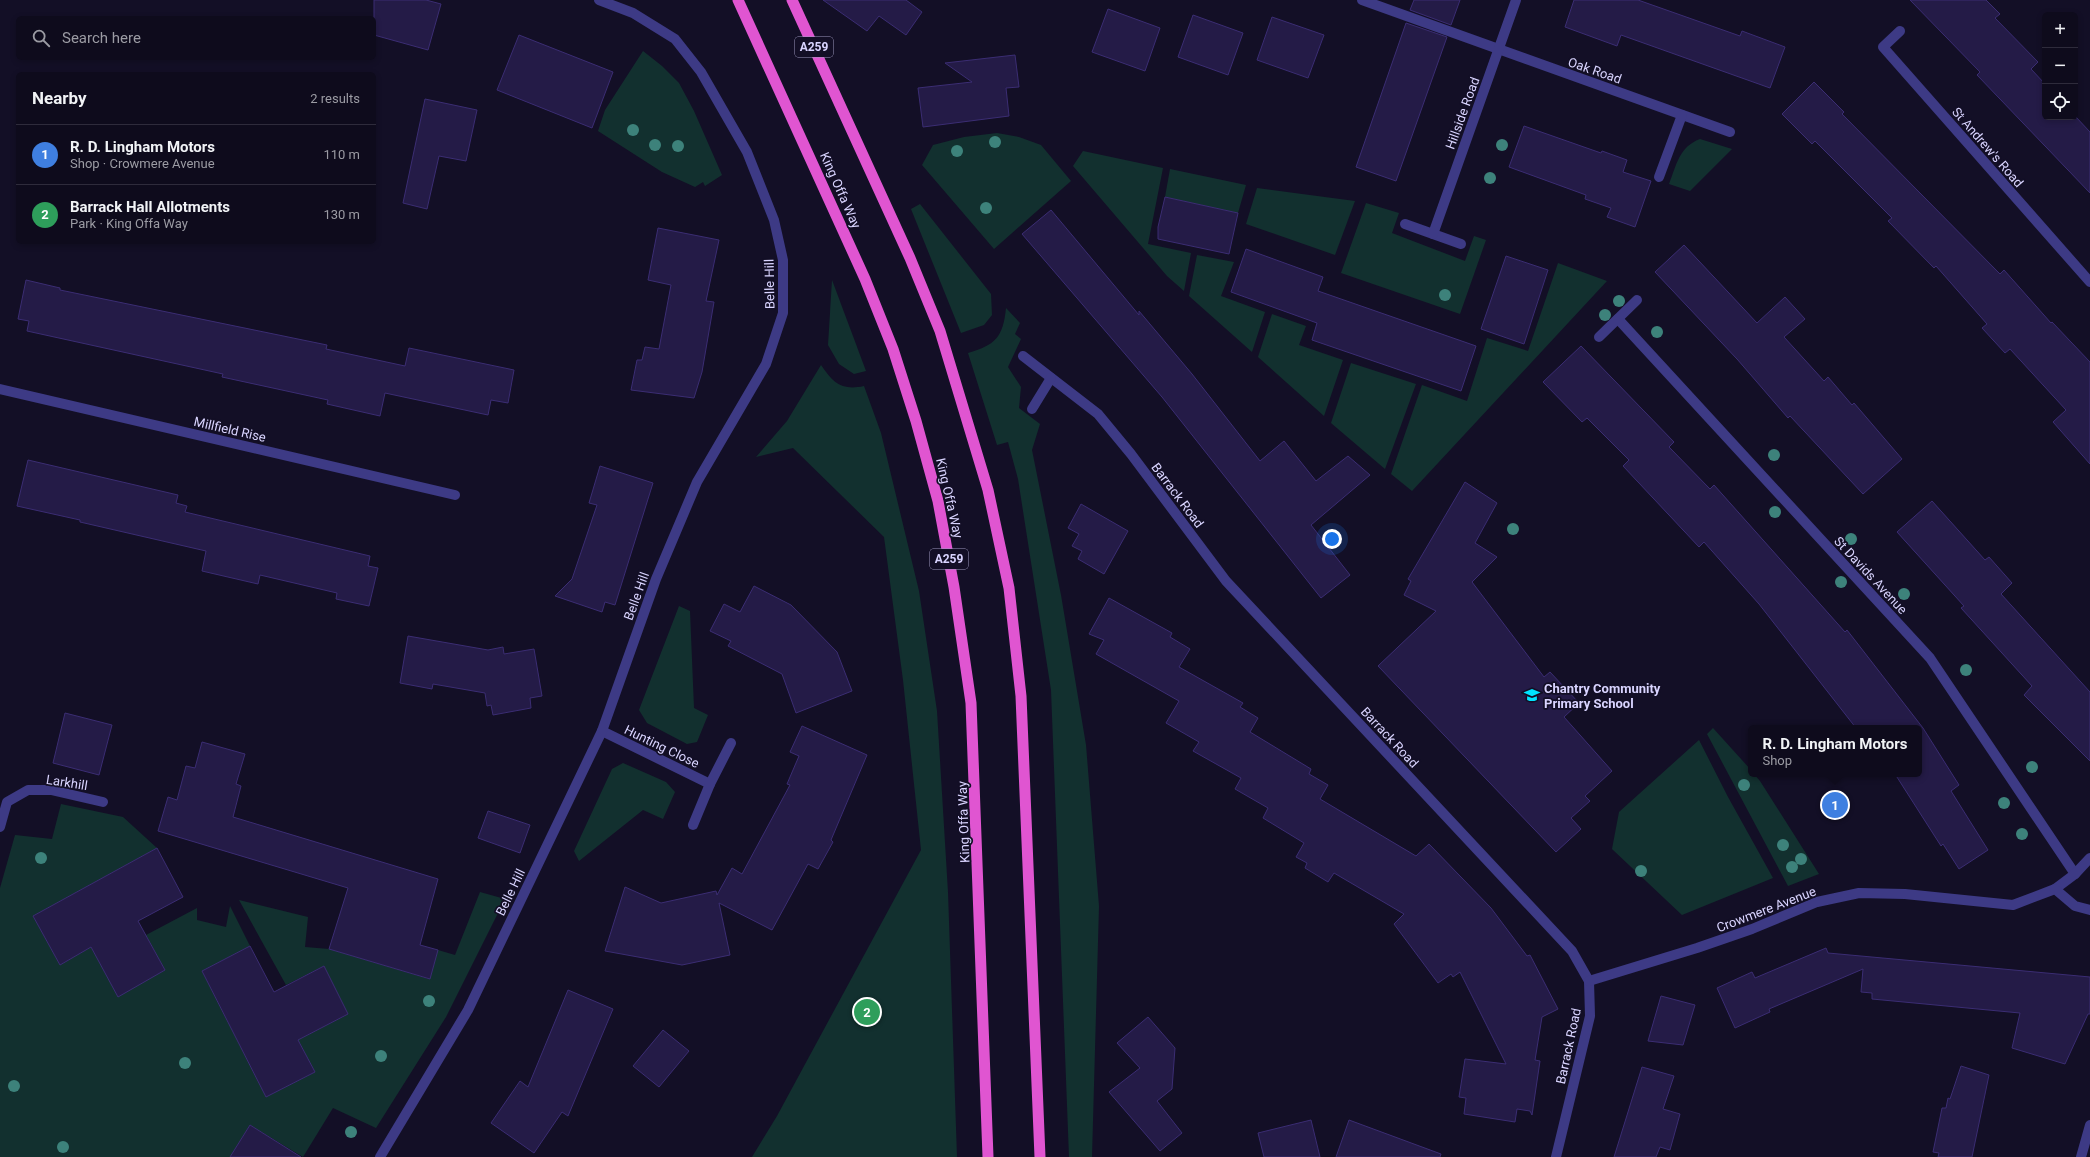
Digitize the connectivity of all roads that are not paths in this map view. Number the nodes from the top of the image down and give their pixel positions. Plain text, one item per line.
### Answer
1 (599, 0) edge
2 (738, 0) edge
3 (792, 0) edge
4 (1362, 0) edge
5 (1516, 0) edge
6 (1900, 31) dead end
7 (1499, 50) junction
8 (1682, 115) junction
9 (1730, 132) dead end
10 (1659, 177) dead end
11 (1404, 224) dead end
12 (1433, 234) junction
13 (1461, 244) dead end
14 (2090, 282) edge
15 (1637, 300) dead end
16 (1618, 319) junction
17 (1599, 337) dead end
18 (1023, 356) dead end
19 (1051, 378) junction
20 (0, 389) edge
21 (1032, 409) dead end
22 (455, 495) dead end
23 (602, 732) junction
24 (731, 743) dead end
25 (710, 784) junction
26 (103, 802) dead end
27 (693, 825) dead end
28 (0, 827) edge
29 (2090, 858) edge
30 (2075, 874) junction
31 (2055, 889) junction
32 (2090, 910) edge
33 (1589, 981) junction
34 (2090, 1125) edge
35 (380, 1157) edge
36 (988, 1157) edge
37 (1040, 1157) edge
38 (1556, 1157) edge
39 (2081, 1157) edge

1 - 23 street, Belle Hill
2 - 36 highway, King Offa Way / A259
3 - 37 highway, A259
4 - 7 street, Oak Road
5 - 7 street, Hillside Road
6 - 14 street, St Andrew's Road
7 - 8 street, Oak Road
7 - 12 street, Hillside Road
8 - 9 street, Oak Road
8 - 10 street
11 - 12 street
12 - 13 street
15 - 16 street
16 - 17 street
16 - 30 street, St Davids Avenue
18 - 19 street, Barrack Road
19 - 21 street
19 - 33 street, Barrack Road
20 - 22 street, Millfield Rise
23 - 25 street, Hunting Close
23 - 35 street, Belle Hill
24 - 25 street
25 - 27 street
26 - 28 street, Larkhill
29 - 30 street, Crowmere Avenue
30 - 31 street, Crowmere Avenue
31 - 32 street
31 - 33 street, Crowmere Avenue
33 - 38 street, Barrack Road
34 - 39 street

